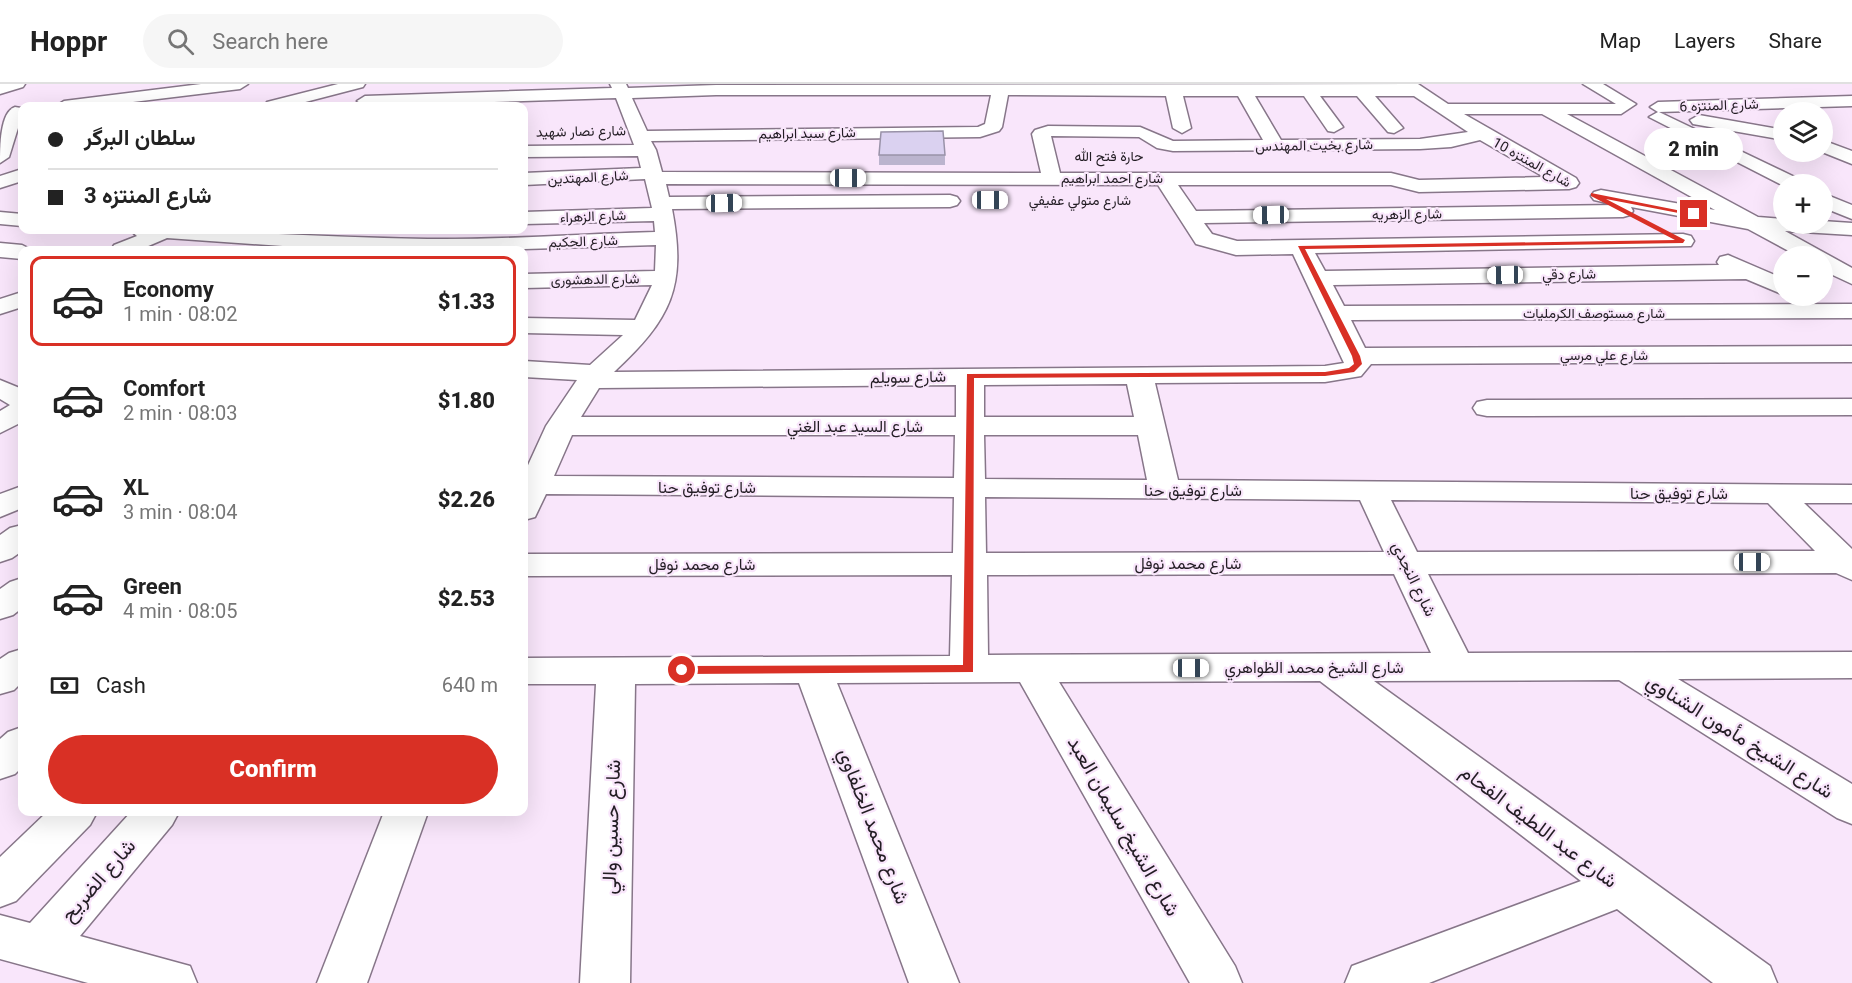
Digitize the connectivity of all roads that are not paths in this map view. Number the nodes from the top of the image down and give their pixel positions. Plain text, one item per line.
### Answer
1 (17, 84) edge
2 (147, 84) edge
3 (240, 84) edge
4 (334, 84) edge
5 (357, 84) edge
6 (383, 84) edge
7 (447, 84) edge
8 (502, 84) edge
9 (1591, 84) edge
10 (1615, 84) edge
11 (81, 85) edge
12 (220, 85) edge
13 (767, 87) edge
14 (820, 87) edge
15 (870, 87) edge
16 (903, 87) edge
17 (949, 87) edge
18 (1001, 87) edge
19 (1058, 87) edge
20 (1116, 87) edge
21 (1172, 87) edge
22 (1412, 87) edge
23 (716, 88) edge
24 (1242, 88) edge
25 (1307, 88) edge
26 (1360, 88) edge
27 (0, 89) edge
28 (667, 89) edge
29 (1495, 90) dead end
30 (128, 94) edge
31 (544, 94) edge
32 (1852, 101) edge
33 (72, 102) edge
34 (89, 102) edge
35 (266, 102) edge
36 (288, 102) edge
37 (364, 102) edge
38 (425, 102) edge
39 (484, 102) edge
40 (1625, 107) junction
41 (1444, 109) junction
42 (1524, 109) junction
43 (1545, 109) junction
44 (666, 111) dead end
45 (12, 112) edge
46 (528, 113) edge
47 (1661, 113) junction
48 (631, 119) edge
49 (1182, 128) dead end
50 (1334, 128) dead end
51 (1394, 128) dead end
52 (1052, 131) junction
53 (1115, 131) junction
54 (883, 132) junction
55 (935, 132) junction
56 (973, 132) junction
57 (842, 133) junction
58 (1773, 133) edge
59 (742, 134) junction
60 (798, 134) junction
61 (1482, 134) junction
62 (1852, 138) edge
63 (1833, 141) edge
64 (690, 142) junction
65 (1451, 142) junction
66 (1833, 144) edge
67 (1275, 145) junction
68 (1852, 147) edge
69 (1833, 148) edge
70 (528, 151) edge
71 (791, 151) dead end
72 (733, 153) dead end
73 (1107, 155) junction
74 (0, 156) edge
75 (1047, 156) junction
76 (1067, 156) dead end
77 (1150, 156) dead end
78 (1172, 156) dead end
79 (1476, 157) dead end
80 (1852, 158) edge
81 (1494, 165) dead end
82 (18, 169) edge
83 (0, 174) edge
84 (1775, 174) edge
85 (18, 176) edge
86 (772, 178) junction
87 (824, 178) junction
88 (895, 178) junction
89 (981, 178) junction
90 (1029, 178) junction
91 (1052, 178) junction
92 (1164, 178) junction
93 (1246, 178) junction
94 (1324, 179) junction
95 (528, 180) edge
96 (0, 182) edge
97 (1569, 182) junction
98 (1544, 183) junction
99 (1419, 186) junction
100 (1594, 195) junction
101 (1154, 199) dead end
102 (1177, 199) junction
103 (1036, 200) dead end
104 (528, 201) edge
105 (897, 201) junction
106 (967, 201) dead end
107 (767, 202) junction
108 (659, 203) junction
109 (1833, 204) edge
110 (1623, 212) junction
111 (1450, 213) junction
112 (1852, 213) edge
113 (1355, 214) junction
114 (1271, 215) junction
115 (819, 217) dead end
116 (1191, 217) junction
117 (528, 218) edge
118 (1752, 223) junction
119 (528, 228) edge
120 (1852, 230) edge
121 (161, 234) edge
122 (191, 234) edge
123 (494, 234) edge
124 (1683, 242) junction
125 (1502, 244) junction
126 (132, 246) edge
127 (284, 246) edge
128 (430, 246) edge
129 (430, 246) edge
130 (1795, 246) edge
131 (1300, 247) junction
132 (1833, 267) edge
133 (1748, 272) junction
134 (1528, 275) junction
135 (1852, 277) edge
136 (666, 278) junction
137 (1318, 278) junction
138 (528, 282) edge
139 (1773, 283) edge
140 (1773, 305) edge
141 (1801, 306) edge
142 (1811, 306) edge
143 (1842, 311) edge
144 (1336, 313) junction
145 (1561, 313) junction
146 (528, 325) edge
147 (642, 328) junction
148 (1852, 340) edge
149 (1852, 354) edge
150 (1356, 356) junction
151 (1598, 356) junction
152 (528, 369) edge
153 (1139, 375) junction
154 (0, 376) edge
155 (970, 376) junction
156 (594, 377) junction
157 (18, 378) edge
158 (0, 388) edge
159 (18, 398) edge
160 (1852, 407) edge
161 (1487, 408) dead end
162 (18, 413) edge
163 (0, 424) edge
164 (969, 426) junction
165 (1150, 426) junction
166 (545, 439) edge
167 (969, 488) junction
168 (1165, 490) junction
169 (1371, 491) junction
170 (1777, 494) junction
171 (1852, 494) edge
172 (18, 497) edge
173 (528, 498) edge
174 (528, 501) edge
175 (0, 507) edge
176 (0, 533) edge
177 (18, 535) edge
178 (18, 538) edge
179 (0, 551) edge
180 (1406, 562) junction
181 (969, 563) junction
182 (528, 565) edge
183 (1850, 565) edge
184 (18, 593) edge
185 (0, 607) edge
186 (0, 653) edge
187 (18, 653) edge
188 (18, 665) edge
189 (1328, 667) junction
190 (1456, 667) junction
191 (1628, 667) junction
192 (1846, 668) edge
193 (969, 669) junction
194 (1032, 669) junction
195 (616, 670) junction
196 (813, 670) junction
197 (528, 671) edge
198 (0, 680) edge
199 (18, 747) edge
200 (0, 764) edge
201 (18, 770) edge
202 (1852, 806) edge
203 (71, 816) edge
204 (153, 816) edge
205 (405, 816) edge
206 (0, 887) edge
207 (1620, 887) junction
208 (19, 942) edge
209 (172, 983) edge
210 (342, 983) edge
211 (605, 983) edge
212 (934, 983) edge
213 (1216, 983) edge
214 (1370, 983) edge
215 (1752, 983) edge

1 - 27 street
2 - 30 street
3 - 12 street
4 - 35 street
5 - 36 street
6 - 37 street
7 - 38 street
8 - 39 street
9 - 10 street
9 - 40 street
11 - 33 street
12 - 30 street
13 - 14 street
13 - 23 street
13 - 59 street
14 - 15 street
14 - 60 street
15 - 16 street
15 - 57 street
16 - 17 street
16 - 54 street
17 - 18 street
17 - 55 street
18 - 19 street
18 - 56 street
19 - 20 street
19 - 52 street
20 - 21 street
20 - 53 street
21 - 24 street
21 - 49 street
22 - 26 street
22 - 41 street, شارع المنتزه 10
23 - 28 street
23 - 64 street
24 - 25 street
24 - 67 street
25 - 26 street
25 - 50 street
26 - 51 street
28 - 44 street
28 - 48 street
29 - 42 street
30 - 34 street
31 - 39 street
31 - 48 street
32 - 47 street, شارع المنتزه 6
40 - 43 street
40 - 47 street
41 - 42 street
41 - 61 street, شارع المنتزه 10
42 - 43 street
43 - 118 street
45 - 74 street
46 - 48 street
47 - 58 street
47 - 84 street
48 - 64 street, شارع سيد ابراهيم
48 - 70 street
48 - 108 street
52 - 73 street
52 - 75 street
53 - 67 street, شارع بخيت المهندس
53 - 73 street
54 - 55 street, شارع سيد ابراهيم
54 - 57 street, شارع سيد ابراهيم
55 - 56 street, شارع سيد ابراهيم
56 - 89 street
57 - 60 street, شارع سيد ابراهيم
57 - 87 street
59 - 60 street, شارع سيد ابراهيم
59 - 64 street, شارع سيد ابراهيم
59 - 72 street
60 - 71 street
61 - 65 street, شارع بخيت المهندس
61 - 97 street, شارع المنتزه 10
62 - 63 street
65 - 67 street, شارع بخيت المهندس
65 - 79 street
66 - 68 street
69 - 80 street
73 - 91 street, شارع احمد ابراهيم
73 - 92 street, شارع احمد ابراهيم
75 - 76 street, حارة فتح الله
75 - 91 street
77 - 78 street, حارة فتح الله
81 - 98 street
82 - 83 street
85 - 96 street
86 - 87 street, شارع احمد ابراهيم
86 - 107 street
86 - 108 street, شارع احمد ابراهيم
87 - 88 street, شارع احمد ابراهيم
88 - 89 street, شارع احمد ابراهيم
88 - 105 street
89 - 90 street, شارع احمد ابراهيم
90 - 91 street, شارع احمد ابراهيم
90 - 103 street
92 - 93 street, شارع احمد ابراهيم
92 - 102 street
93 - 94 street, شارع احمد ابراهيم
93 - 114 street
94 - 99 street, شارع احمد ابراهيم
94 - 113 street
95 - 108 street, شارع المهتدين
97 - 98 street, شارع احمد ابراهيم
97 - 100 street, شارع المنتزه 10
98 - 99 street, شارع احمد ابراهيم
99 - 111 street
100 - 110 street, شارع المنتزه 10
100 - 118 street
101 - 102 street, شارع متولي عفيفي
102 - 116 street
104 - 108 street
105 - 106 street
105 - 107 street
107 - 108 street
108 - 115 street
108 - 117 street, شارع الزهراء
108 - 119 street, شارع الحكيم
108 - 136 street
109 - 112 street
110 - 111 street, شارع الزهريه
110 - 124 street, شارع المنتزه 10
111 - 113 street, شارع الزهريه
113 - 114 street, شارع الزهريه
114 - 116 street, شارع الزهريه
116 - 131 street
118 - 120 street
118 - 130 street
121 - 126 street
122 - 127 street, شارع الحكيم
123 - 128 street, شارع الحكيم
124 - 125 street
124 - 133 street, شارع المنتزه 10
125 - 131 street
125 - 134 street
127 - 129 street, شارع الحكيم
131 - 137 street
132 - 135 street
133 - 134 street, شارع دقي
133 - 139 street, شارع المنتزه 10
134 - 137 street, شارع دقي
134 - 145 street
136 - 138 street, شارع الدهشورى
136 - 147 street
137 - 144 street
140 - 145 street, شارع مستوصف الكرمليات
141 - 148 street
142 - 143 street, شارع مستوصف الكرمليات
144 - 145 street, شارع مستوصف الكرمليات
144 - 150 street
145 - 151 street
146 - 147 street
147 - 156 street
149 - 151 street, شارع علي مرسي
150 - 151 street, شارع علي مرسي
150 - 153 street, شارع سويلم
152 - 156 street, شارع سويلم
153 - 155 street, شارع سويلم
153 - 165 street
154 - 157 street
155 - 156 street, شارع سويلم
155 - 164 street
156 - 166 street
158 - 159 street
160 - 161 street
162 - 163 street
164 - 165 street, شارع السيد عبد الغني
164 - 166 street, شارع السيد عبد الغني
164 - 167 street
165 - 168 street
166 - 173 street
167 - 168 street, شارع توفيق حنا
167 - 174 street, شارع توفيق حنا
167 - 181 street
168 - 169 street, شارع توفيق حنا
169 - 170 street, شارع توفيق حنا
169 - 180 street, شارع النجدي
170 - 171 street, شارع توفيق حنا
170 - 183 street
172 - 175 street
176 - 177 street
178 - 179 street
180 - 181 street, شارع محمد نوفل
180 - 183 street, شارع محمد نوفل
180 - 190 street, شارع النجدي
181 - 182 street, شارع محمد نوفل
181 - 193 street
184 - 185 street
186 - 187 street
188 - 198 street
189 - 190 street, شارع الشيخ محمد الظواهري
189 - 194 street, شارع الشيخ محمد الظواهري
189 - 207 street, شارع عبد اللطيف الفحام
190 - 191 street, شارع الشيخ محمد الظواهري
191 - 192 street, شارع الشيخ محمد الظواهري
191 - 202 street, شارع الشيخ مأمون الشناوي
193 - 194 street, شارع الشيخ محمد الظواهري
193 - 196 street, شارع الشيخ محمد الظواهري
194 - 213 street, شارع الشيخ سليمان العبد
195 - 196 street, شارع الشيخ محمد الظواهري
195 - 197 street, شارع الشيخ محمد الظواهري
195 - 211 street, شارع حسين والي
196 - 212 street, شارع محمد الخلفاوي
199 - 200 street
200 - 201 street
203 - 206 street
204 - 208 street, شارع الضريح
205 - 210 street
207 - 214 street
207 - 215 street, شارع عبد اللطيف الفحام
208 - 209 street

